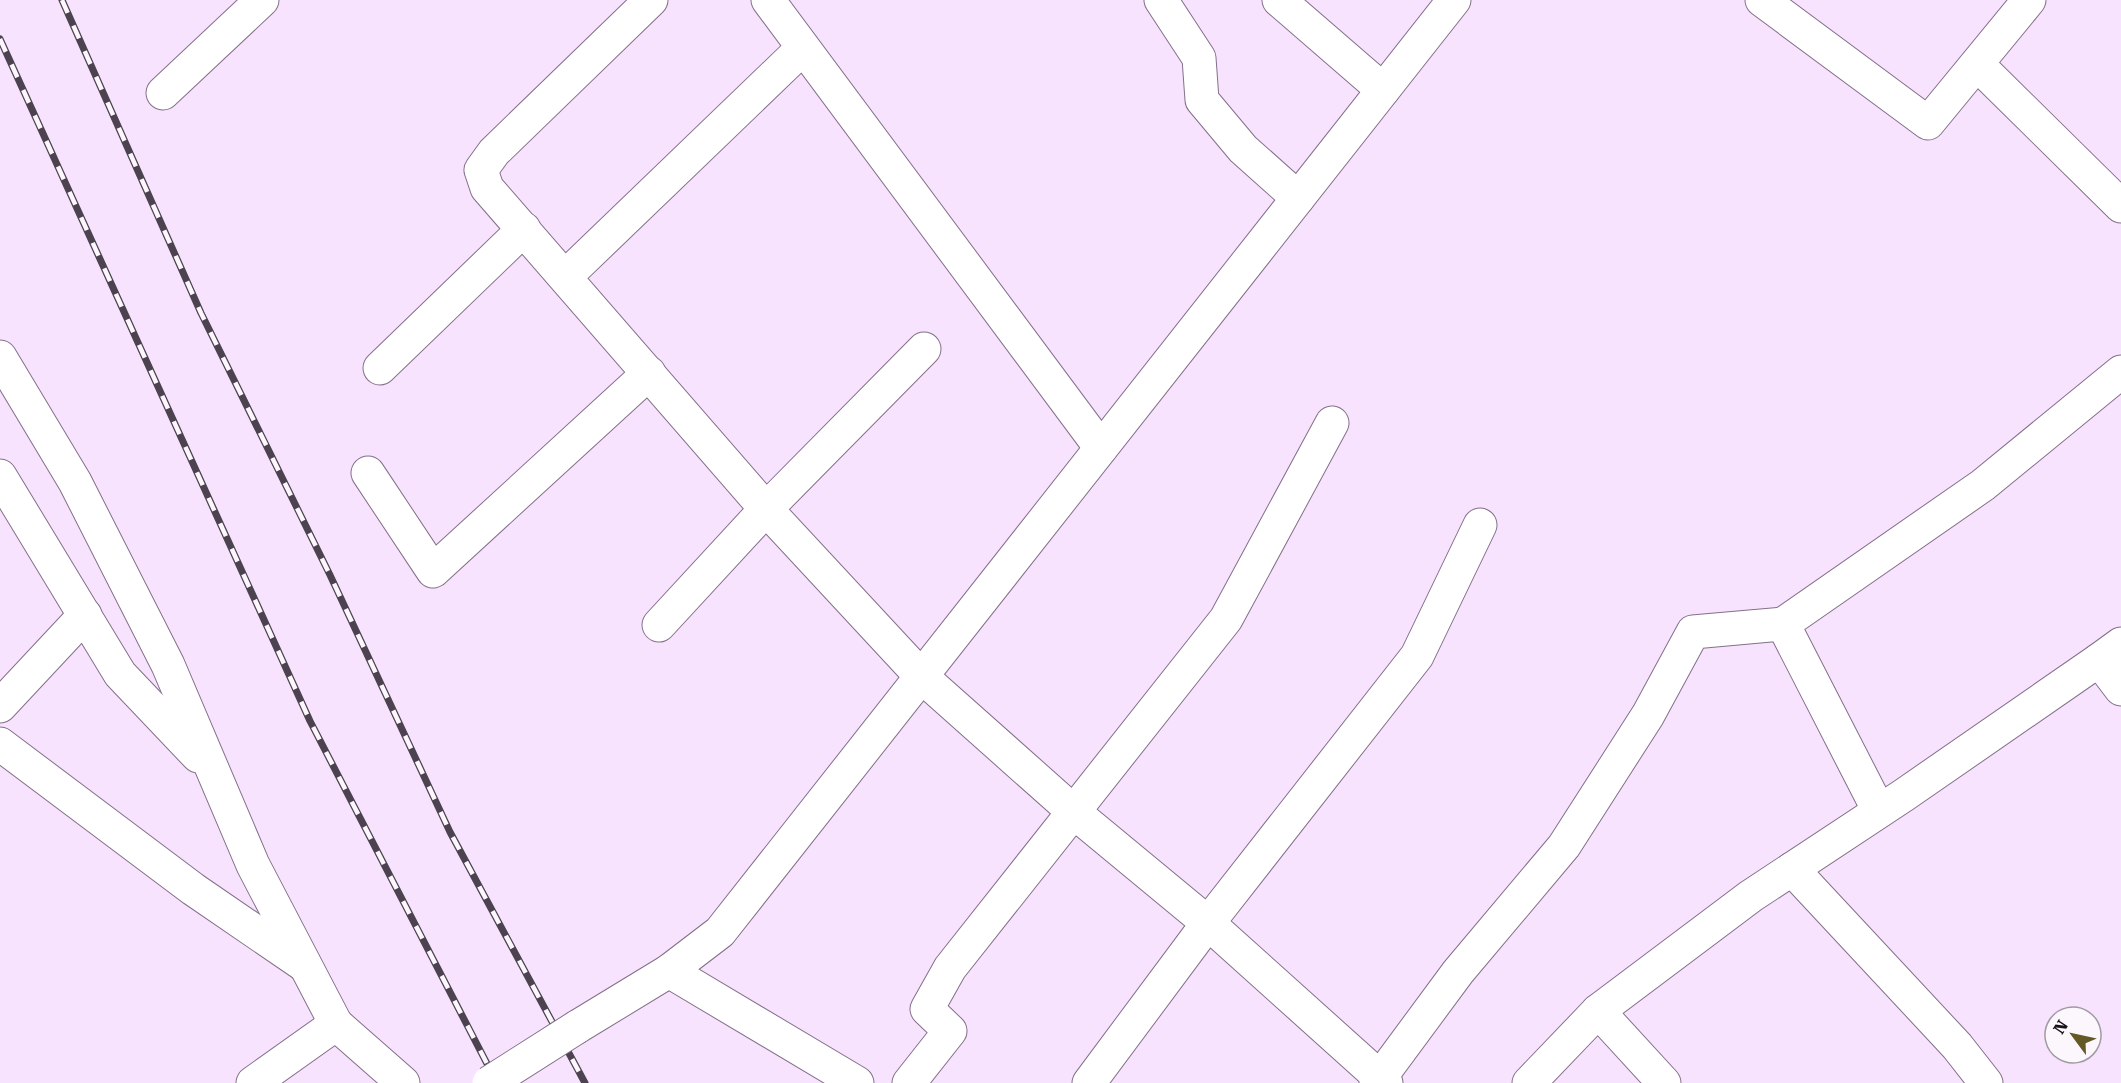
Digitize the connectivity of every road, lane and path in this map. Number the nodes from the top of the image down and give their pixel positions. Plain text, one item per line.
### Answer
1 (262, 0) edge
2 (651, 0) edge
3 (768, 0) edge
4 (1161, 0) edge
5 (1280, 0) edge
6 (1454, 0) edge
7 (1762, 0) edge
8 (2029, 0) edge
9 (802, 48) junction
10 (1977, 64) junction
11 (1383, 90) junction
12 (162, 93) dead end
13 (1298, 198) junction
14 (2121, 206) edge
15 (524, 229) junction
16 (566, 276) junction
17 (924, 349) dead end
18 (0, 357) edge
19 (380, 368) dead end
20 (2121, 372) edge
21 (649, 373) junction
22 (1332, 423) dead end
23 (1101, 448) junction
24 (368, 473) dead end
25 (0, 476) edge
26 (766, 509) junction
27 (1480, 525) dead end
28 (85, 615) junction
29 (1783, 624) junction
30 (659, 625) dead end
31 (2110, 652) edge
32 (921, 676) junction
33 (2121, 689) edge
34 (0, 706) edge
35 (0, 744) edge
36 (213, 772) junction
37 (1879, 811) junction
38 (1075, 813) junction
39 (1792, 869) junction
40 (1208, 923) junction
41 (308, 968) junction
42 (669, 971) junction
43 (1598, 1011) junction
44 (336, 1024) junction
45 (1381, 1081) edge
46 (253, 1083) edge
47 (403, 1083) edge
48 (489, 1083) edge
49 (857, 1083) edge
50 (909, 1083) edge
51 (1089, 1083) edge
52 (1529, 1083) edge
53 (1664, 1083) edge
54 (1986, 1083) edge

1 - 12 street
2 - 15 street
3 - 9 street
4 - 13 street
5 - 11 street
6 - 11 street
7 - 10 street
8 - 10 street
9 - 16 street
9 - 23 street
10 - 14 street
11 - 13 street
13 - 23 street
15 - 16 street
15 - 19 street
16 - 21 street
17 - 26 street
18 - 36 street
20 - 29 street
21 - 24 street
21 - 26 street
22 - 38 street
23 - 32 street
25 - 28 street
26 - 30 street
26 - 32 street
27 - 40 street
28 - 34 street
28 - 36 street
29 - 37 street
29 - 45 street
31 - 33 street
31 - 37 street
32 - 38 street
32 - 42 street
35 - 41 street
36 - 41 street
37 - 39 street
38 - 40 street
38 - 50 street
39 - 43 street
39 - 54 street
40 - 45 street
40 - 51 street
41 - 44 street
42 - 48 street, bridge
42 - 49 street
43 - 52 street
43 - 53 street
44 - 46 street
44 - 47 street

